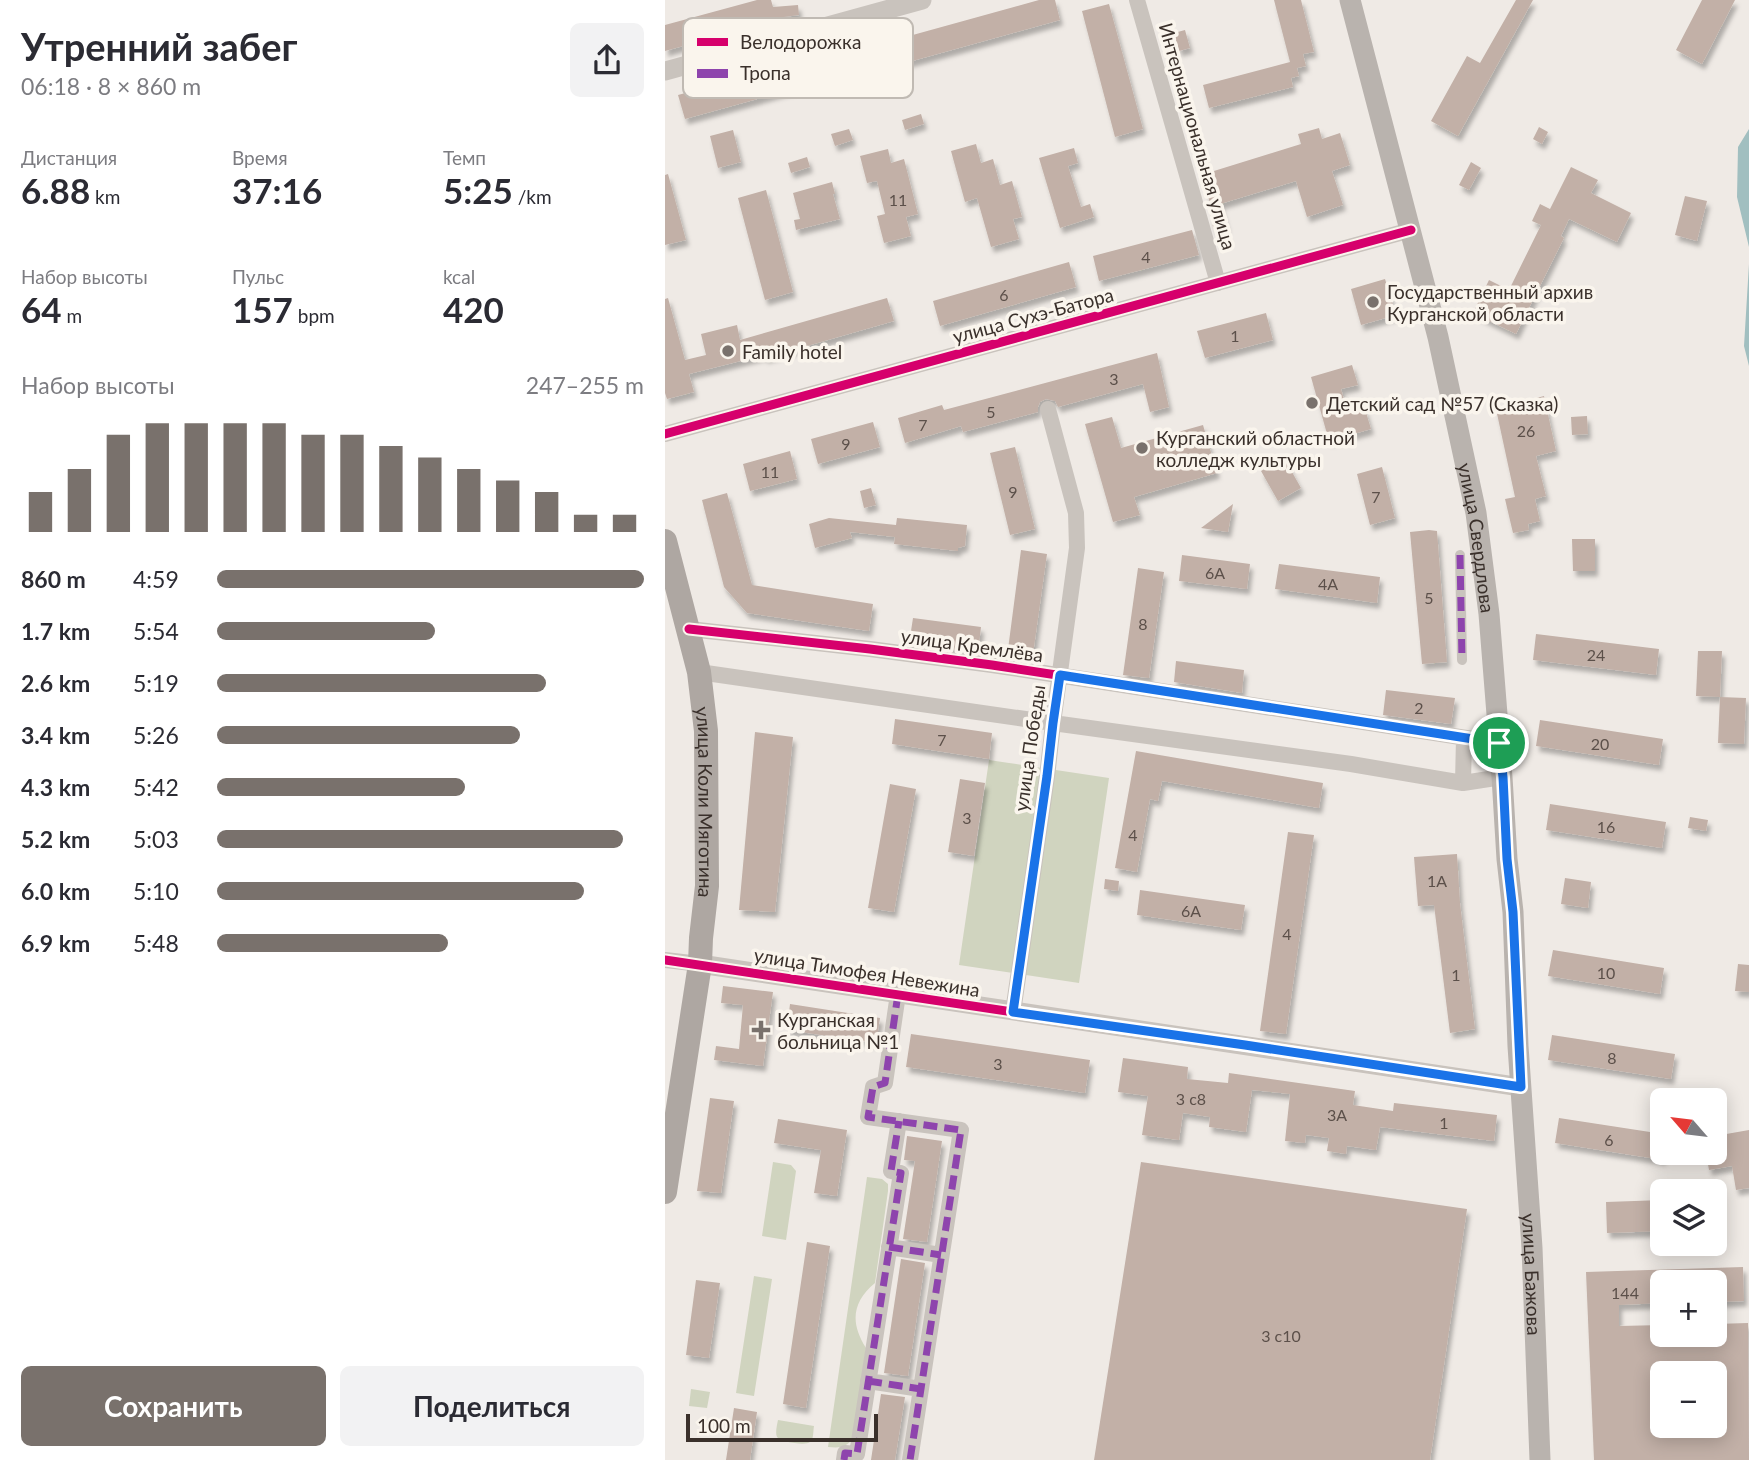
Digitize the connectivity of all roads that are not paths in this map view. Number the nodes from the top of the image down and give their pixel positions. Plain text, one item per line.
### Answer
1 (922, 0) edge
2 (1137, 0) edge
3 (1350, 0) edge
4 (857, 18) edge
5 (683, 66) edge
6 (665, 71) edge
7 (1411, 230) junction
8 (1218, 283) junction
9 (1048, 409) dead end
10 (665, 435) edge
11 (665, 541) edge
12 (1460, 555) dead end
13 (689, 629) junction
14 (1462, 660) dead end
15 (699, 672) junction
16 (1060, 675) junction
17 (1053, 723) junction
18 (1464, 738) junction
19 (1499, 743) junction
20 (1503, 777) junction
21 (1464, 783) junction
22 (665, 960) edge
23 (700, 964) junction
24 (898, 994) junction
25 (1013, 1012) junction
26 (1521, 1087) junction
27 (899, 1121) junction
28 (665, 1192) edge
29 (889, 1247) junction
30 (941, 1255) junction
31 (868, 1381) junction
32 (921, 1389) junction
33 (843, 1460) edge
34 (910, 1460) edge
35 (1540, 1460) edge

1 - 4 street
2 - 8 street, Интернациональная улица
3 - 7 main road, улица Свердлова
5 - 6 street
7 - 8 street, улица Сухэ-Батора
7 - 19 main road, улица Свердлова
8 - 10 street, улица Сухэ-Батора
9 - 16 street, улица Победы
11 - 13 main road, улица Коли Мяготина
12 - 14 street
13 - 15 main road, улица Коли Мяготина
13 - 16 street, улица Кремлёва
15 - 17 street
15 - 23 main road, улица Коли Мяготина
16 - 17 street, улица Победы
16 - 18 street, улица Кремлёва
17 - 21 street
17 - 25 street, улица Победы
18 - 19 street, улица Кремлёва
18 - 21 street
19 - 20 main road, улица Свердлова
20 - 21 street
20 - 26 main road, улица Свердлова
22 - 23 street, улица Тимофея Невежина
23 - 24 street, улица Тимофея Невежина
23 - 28 main road, улица Коли Мяготина
24 - 25 street, улица Тимофея Невежина
24 - 27 street
25 - 26 street, улица Тимофея Невежина
26 - 35 main road, улица Бажова
27 - 29 street
27 - 30 street
29 - 30 street
29 - 31 street
30 - 32 street
31 - 32 street
31 - 33 street
32 - 34 street

